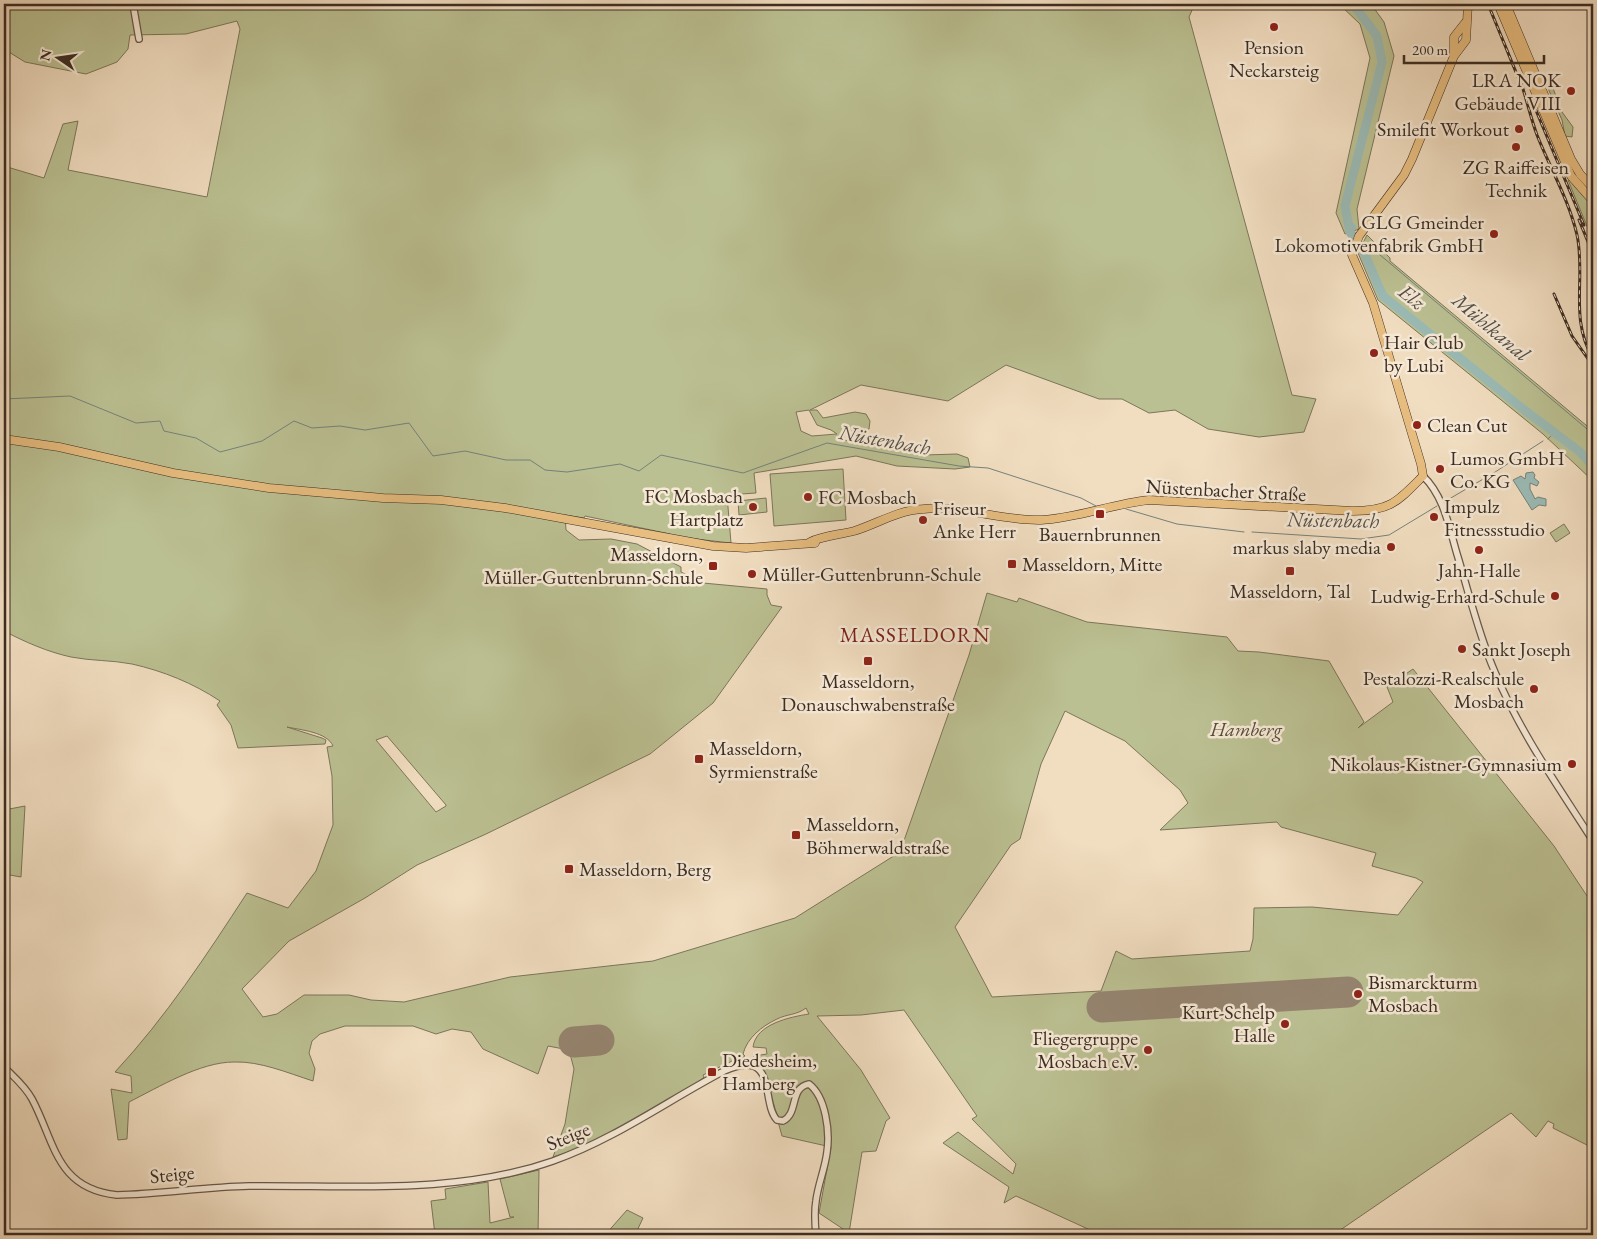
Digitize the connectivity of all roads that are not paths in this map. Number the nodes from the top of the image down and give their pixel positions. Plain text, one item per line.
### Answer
1 (133, 4) edge
2 (1468, 4) edge
3 (1498, 4) edge
4 (1506, 4) edge
5 (140, 39) dead end
6 (1593, 188) edge
7 (1593, 201) edge
8 (4, 439) edge
9 (1423, 476) junction
10 (1593, 841) edge
11 (4, 1068) edge
12 (816, 1235) edge

1 - 5 street
2 - 9 main road
3 - 7 main road
4 - 6 main road
8 - 9 main road, Nüstenbacher Straße
9 - 10 street
11 - 12 street, Steige

